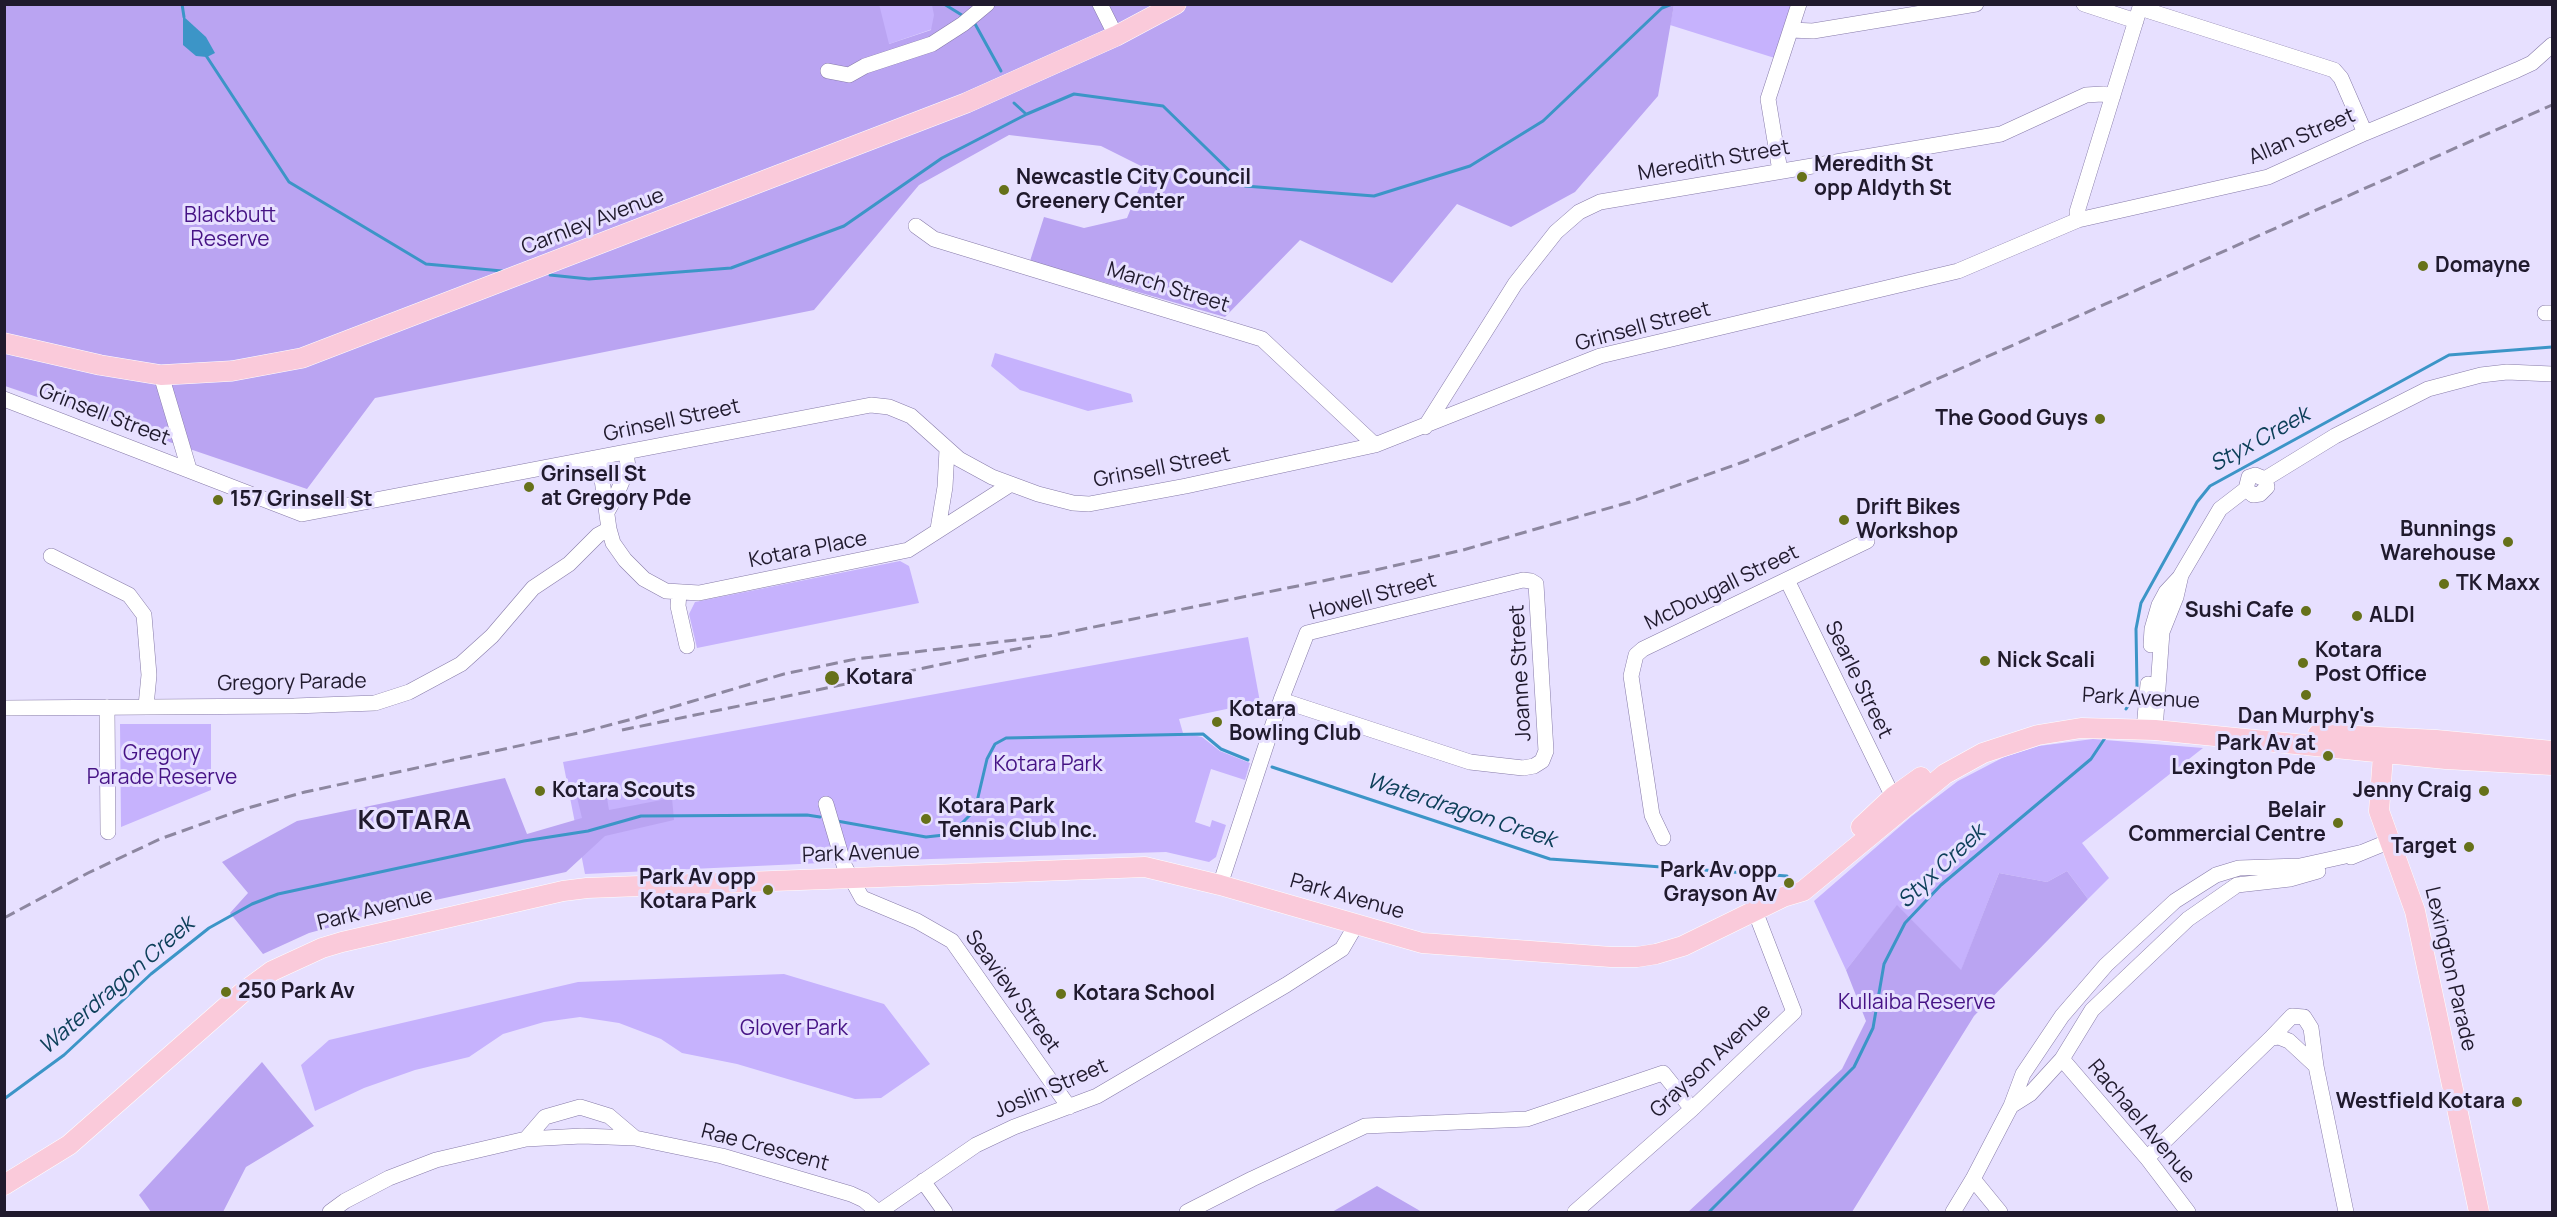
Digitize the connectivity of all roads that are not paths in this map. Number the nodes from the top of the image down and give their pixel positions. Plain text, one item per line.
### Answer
1 (987, 4) edge
2 (1100, 4) edge
3 (1176, 4) edge
4 (1799, 4) edge
5 (1976, 4) edge
6 (2084, 4) edge
7 (2139, 11) edge
8 (1791, 30) junction
9 (1116, 36) junction
10 (2553, 45) edge
11 (828, 71) dead end
12 (2113, 96) junction
13 (2366, 133) junction
14 (1780, 171) junction
15 (2078, 220) junction
16 (916, 226) dead end
17 (4, 344) edge
18 (2553, 374) edge
19 (161, 375) junction
20 (4, 399) edge
21 (1425, 427) junction
22 (1375, 445) junction
23 (947, 450) junction
24 (626, 453) junction
25 (599, 458) junction
26 (189, 469) junction
27 (1011, 484) junction
28 (607, 512) junction
29 (609, 529) junction
30 (938, 529) junction
31 (1867, 541) dead end
32 (51, 556) dead end
33 (1532, 580) joint
34 (1787, 580) junction
35 (679, 593) junction
36 (687, 646) dead end
37 (1281, 700) junction
38 (146, 706) junction
39 (107, 707) junction
40 (4, 708) edge
41 (2097, 723) junction
42 (2141, 725) junction
43 (2384, 746) junction
44 (2553, 751) edge
45 (2553, 765) edge
46 (1956, 767) junction
47 (1893, 797) junction
48 (826, 804) dead end
49 (108, 832) dead end
50 (1663, 838) dead end
51 (2390, 842) junction
52 (1851, 853) junction
53 (2359, 854) junction
54 (851, 879) junction
55 (1220, 885) junction
56 (1784, 897) junction
57 (1755, 911) junction
58 (1356, 925) junction
59 (2271, 1038) junction
60 (2062, 1059) junction
61 (2316, 1066) junction
62 (2011, 1106) junction
63 (1069, 1107) junction
64 (1692, 1109) junction
65 (635, 1138) junction
66 (526, 1139) junction
67 (2146, 1158) junction
68 (1973, 1179) junction
69 (923, 1181) junction
70 (4, 1185) edge
71 (330, 1212) edge
72 (879, 1212) edge
73 (945, 1212) edge
74 (1187, 1212) edge
75 (1575, 1212) edge
76 (1953, 1212) edge
77 (2000, 1212) edge
78 (2188, 1212) edge
79 (2346, 1212) edge
80 (2479, 1212) edge

1 - 11 street
2 - 9 street
3 - 9 main road, Carnley Avenue
4 - 8 street
5 - 8 street
6 - 7 street
7 - 12 street
7 - 13 street
8 - 14 street
9 - 19 main road, Carnley Avenue
10 - 13 street, Allan Street
12 - 14 street, Meredith Street
12 - 15 street
13 - 15 street, Allan Street
14 - 21 street, Meredith Street
15 - 21 street, Grinsell Street
16 - 22 street, March Street
17 - 19 main road, Carnley Avenue
18 - 42 street
19 - 26 street, Grinsell Street
20 - 26 street, Grinsell Street
21 - 22 street, Grinsell Street
22 - 27 street, Grinsell Street
23 - 24 street, Grinsell Street
23 - 27 street, Grinsell Street
23 - 30 street
24 - 25 street, Grinsell Street
24 - 28 street
25 - 26 street, Grinsell Street
25 - 28 street
27 - 30 street, Kotara Place
28 - 29 street
29 - 35 street, Kotara Place
29 - 38 street, Gregory Parade
30 - 35 street, Kotara Place
31 - 34 street, McDougall Street
32 - 38 street
33 - 37 street, Howell Street
33 - 37 street, Joanne Street
34 - 47 street, Searle Street
34 - 50 street, McDougall Street
35 - 36 street
37 - 55 street, Howell Street
38 - 39 street, Gregory Parade
39 - 40 street, Gregory Parade
39 - 49 street
41 - 42 main road, Park Avenue
41 - 46 main road, Park Avenue
41 - 47 main road, Park Avenue
42 - 43 main road, Park Avenue
43 - 44 main road, Park Avenue
43 - 45 main road, Park Avenue
43 - 51 main road, Lexington Parade
46 - 47 main road
46 - 52 main road, Park Avenue
47 - 52 main road
47 - 56 main road, Park Avenue
48 - 54 street, Seaview Street
51 - 53 street
51 - 80 main road, Lexington Parade
52 - 56 main road, Park Avenue
53 - 60 street
53 - 62 street
54 - 55 main road, Park Avenue
54 - 63 street, Seaview Street
54 - 70 main road, Park Avenue
55 - 58 main road, Park Avenue
56 - 57 main road, Park Avenue
57 - 58 main road, Park Avenue
57 - 64 street, Grayson Avenue
58 - 63 street, Joslin Street
59 - 61 street
59 - 61 street
59 - 67 street
60 - 62 street
60 - 67 street, Rachael Avenue
61 - 79 street
62 - 68 street
63 - 69 street, Joslin Street
64 - 74 street
64 - 75 street, Grayson Avenue
65 - 66 street, Rae Crescent
65 - 66 street, Rae Crescent
65 - 72 street, Rae Crescent
66 - 71 street, Rae Crescent
67 - 78 street, Rachael Avenue
68 - 76 street
68 - 77 street
69 - 72 street, Joslin Street
69 - 73 street

